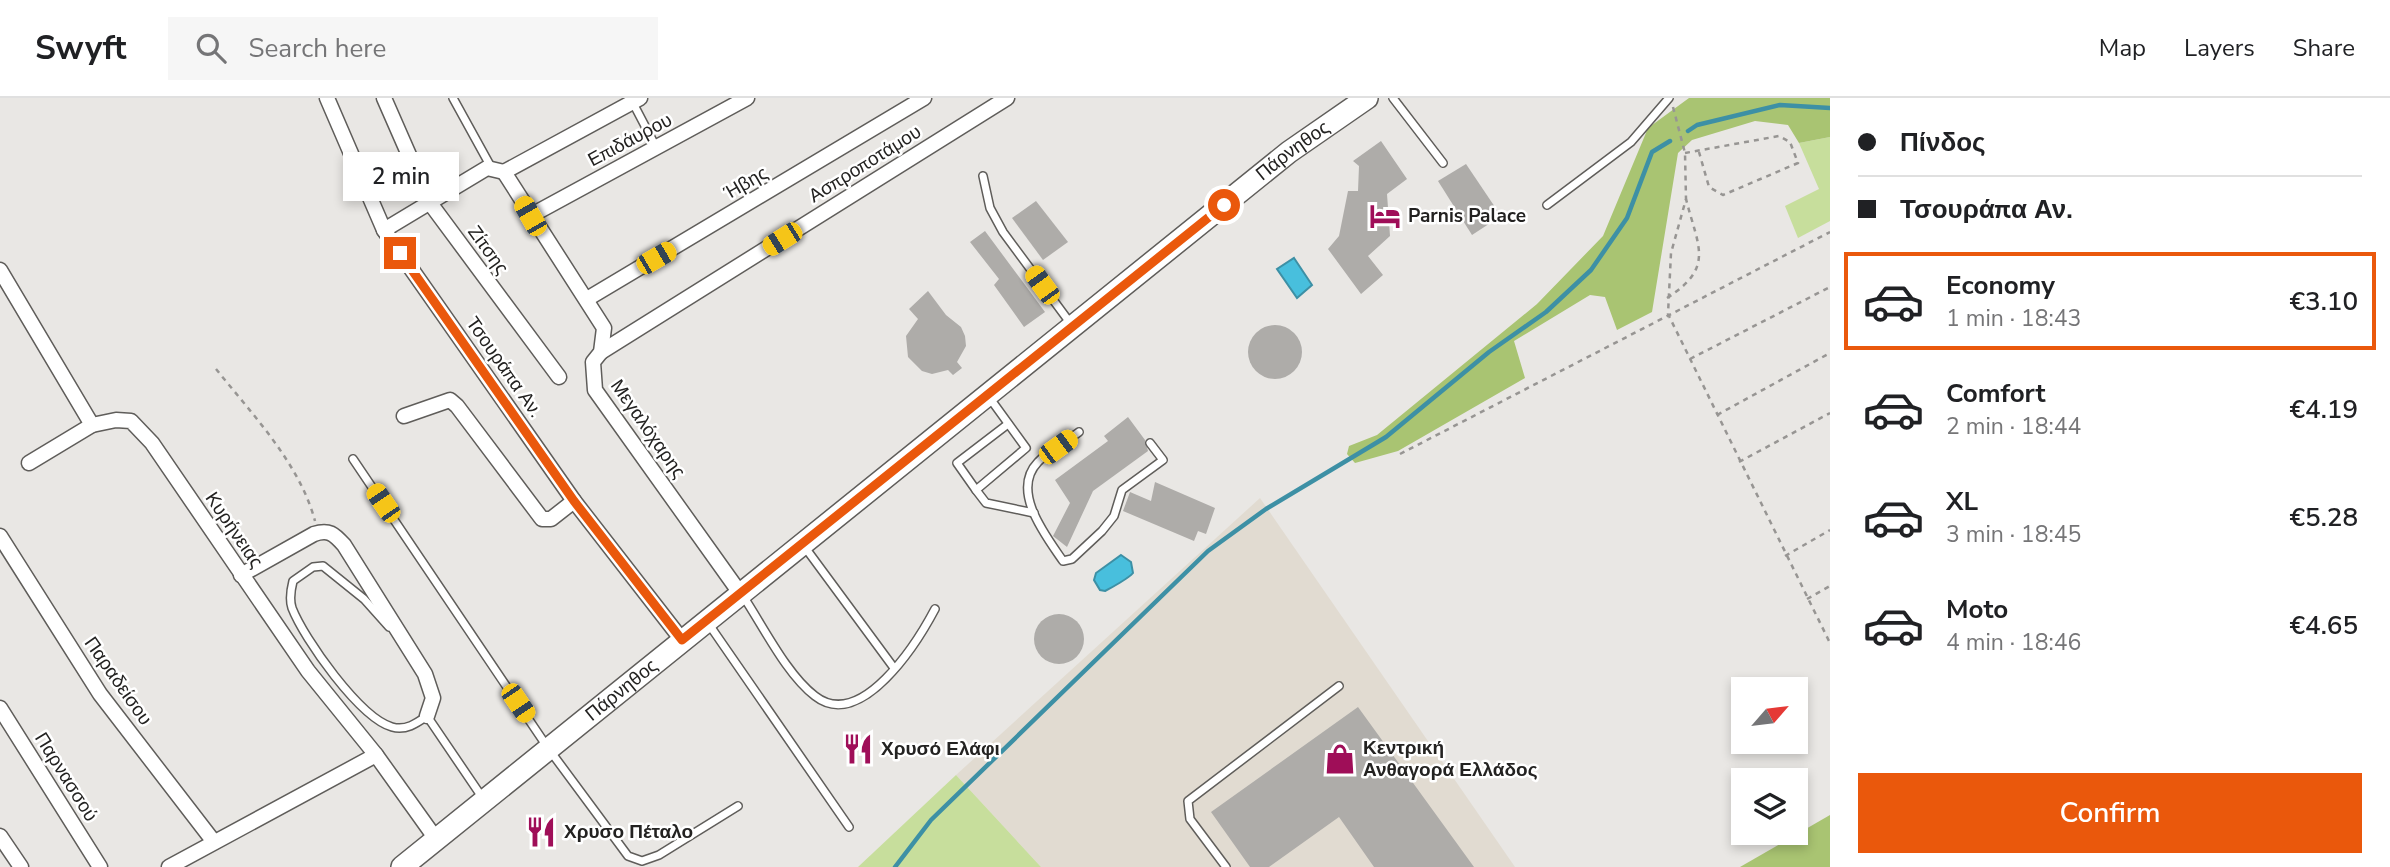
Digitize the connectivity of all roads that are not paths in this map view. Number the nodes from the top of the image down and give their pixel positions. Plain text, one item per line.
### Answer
1 (327, 98) edge
2 (384, 98) edge
3 (453, 98) edge
4 (747, 98) edge
5 (924, 98) edge
6 (1007, 98) edge
7 (1367, 98) edge
8 (1393, 98) edge
9 (1670, 98) edge
10 (636, 100) edge
11 (732, 102) edge
12 (656, 147) junction
13 (1443, 163) dead end
14 (498, 170) junction
15 (983, 176) dead end
16 (429, 203) junction
17 (1547, 205) dead end
18 (530, 216) junction
19 (384, 230) junction
20 (0, 270) edge
21 (587, 299) junction
22 (1073, 327) junction
23 (601, 352) junction
24 (558, 377) dead end
25 (989, 396) junction
26 (404, 416) dead end
27 (1008, 424) junction
28 (92, 425) junction
29 (1079, 432) dead end
30 (1150, 443) dead end
31 (1026, 448) junction
32 (353, 458) dead end
33 (1037, 462) junction
34 (29, 463) dead end
35 (976, 491) junction
36 (574, 501) junction
37 (1034, 513) junction
38 (0, 536) edge
39 (802, 543) junction
40 (241, 575) junction
41 (740, 593) junction
42 (935, 609) dead end
43 (706, 620) junction
44 (682, 640) junction
45 (406, 645) junction
46 (894, 668) junction
47 (1339, 686) dead end
48 (0, 708) edge
49 (427, 716) junction
50 (548, 748) junction
51 (376, 755) junction
52 (485, 800) junction
53 (738, 806) dead end
54 (849, 827) dead end
55 (0, 836) edge
56 (436, 839) junction
57 (214, 842) junction
58 (21, 867) edge
59 (100, 867) edge
60 (169, 867) edge
61 (402, 867) edge
62 (1226, 867) edge

1 - 19 street, Τσουράπα Αν.
2 - 16 street, Ζίτσης
3 - 14 lane, Μεγαλόχαρης
4 - 11 street, Επιδάυρου
5 - 21 street, Ήβης
6 - 23 street, Ασπροποτάμου
7 - 22 main road, Πάρνηθος
8 - 13 lane
9 - 17 lane
10 - 12 lane
10 - 14 street
11 - 12 street, Επιδάυρου
12 - 18 street, Επιδάυρου
14 - 16 street
14 - 18 street, Μεγαλόχαρης
15 - 22 lane
16 - 19 street
16 - 24 street, Ζίτσης
18 - 21 street, Μεγαλόχαρης
19 - 36 street, Τσουράπα Αν.
20 - 28 street
21 - 23 street, Μεγαλόχαρης
22 - 25 main road, Πάρνηθος
23 - 41 street, Μεγαλόχαρης
25 - 27 lane
25 - 39 main road, Πάρνηθος
26 - 36 street
27 - 31 lane
27 - 35 lane
28 - 34 street
28 - 40 street, Κυρήνειας
29 - 33 lane
30 - 37 lane
31 - 33 lane
31 - 35 lane
32 - 50 lane
33 - 37 lane
35 - 37 lane
36 - 44 street, Τσουράπα Αν.
38 - 57 street, Παραδείσου
39 - 41 main road, Πάρνηθος
39 - 46 lane
40 - 45 street
40 - 51 street, Κυρήνειας
41 - 43 main road, Πάρνηθος
41 - 46 lane
42 - 46 lane
43 - 44 main road, Πάρνηθος
43 - 54 lane
44 - 50 main road, Πάρνηθος
45 - 49 street
45 - 49 lane
47 - 62 lane
48 - 59 street, Παρνασσού
49 - 52 lane
50 - 52 main road, Πάρνηθος
50 - 53 lane
51 - 56 street, Κυρήνειας
51 - 57 street
52 - 56 main road, Πάρνηθος
55 - 58 street
56 - 61 main road, Πάρνηθος
57 - 60 street

